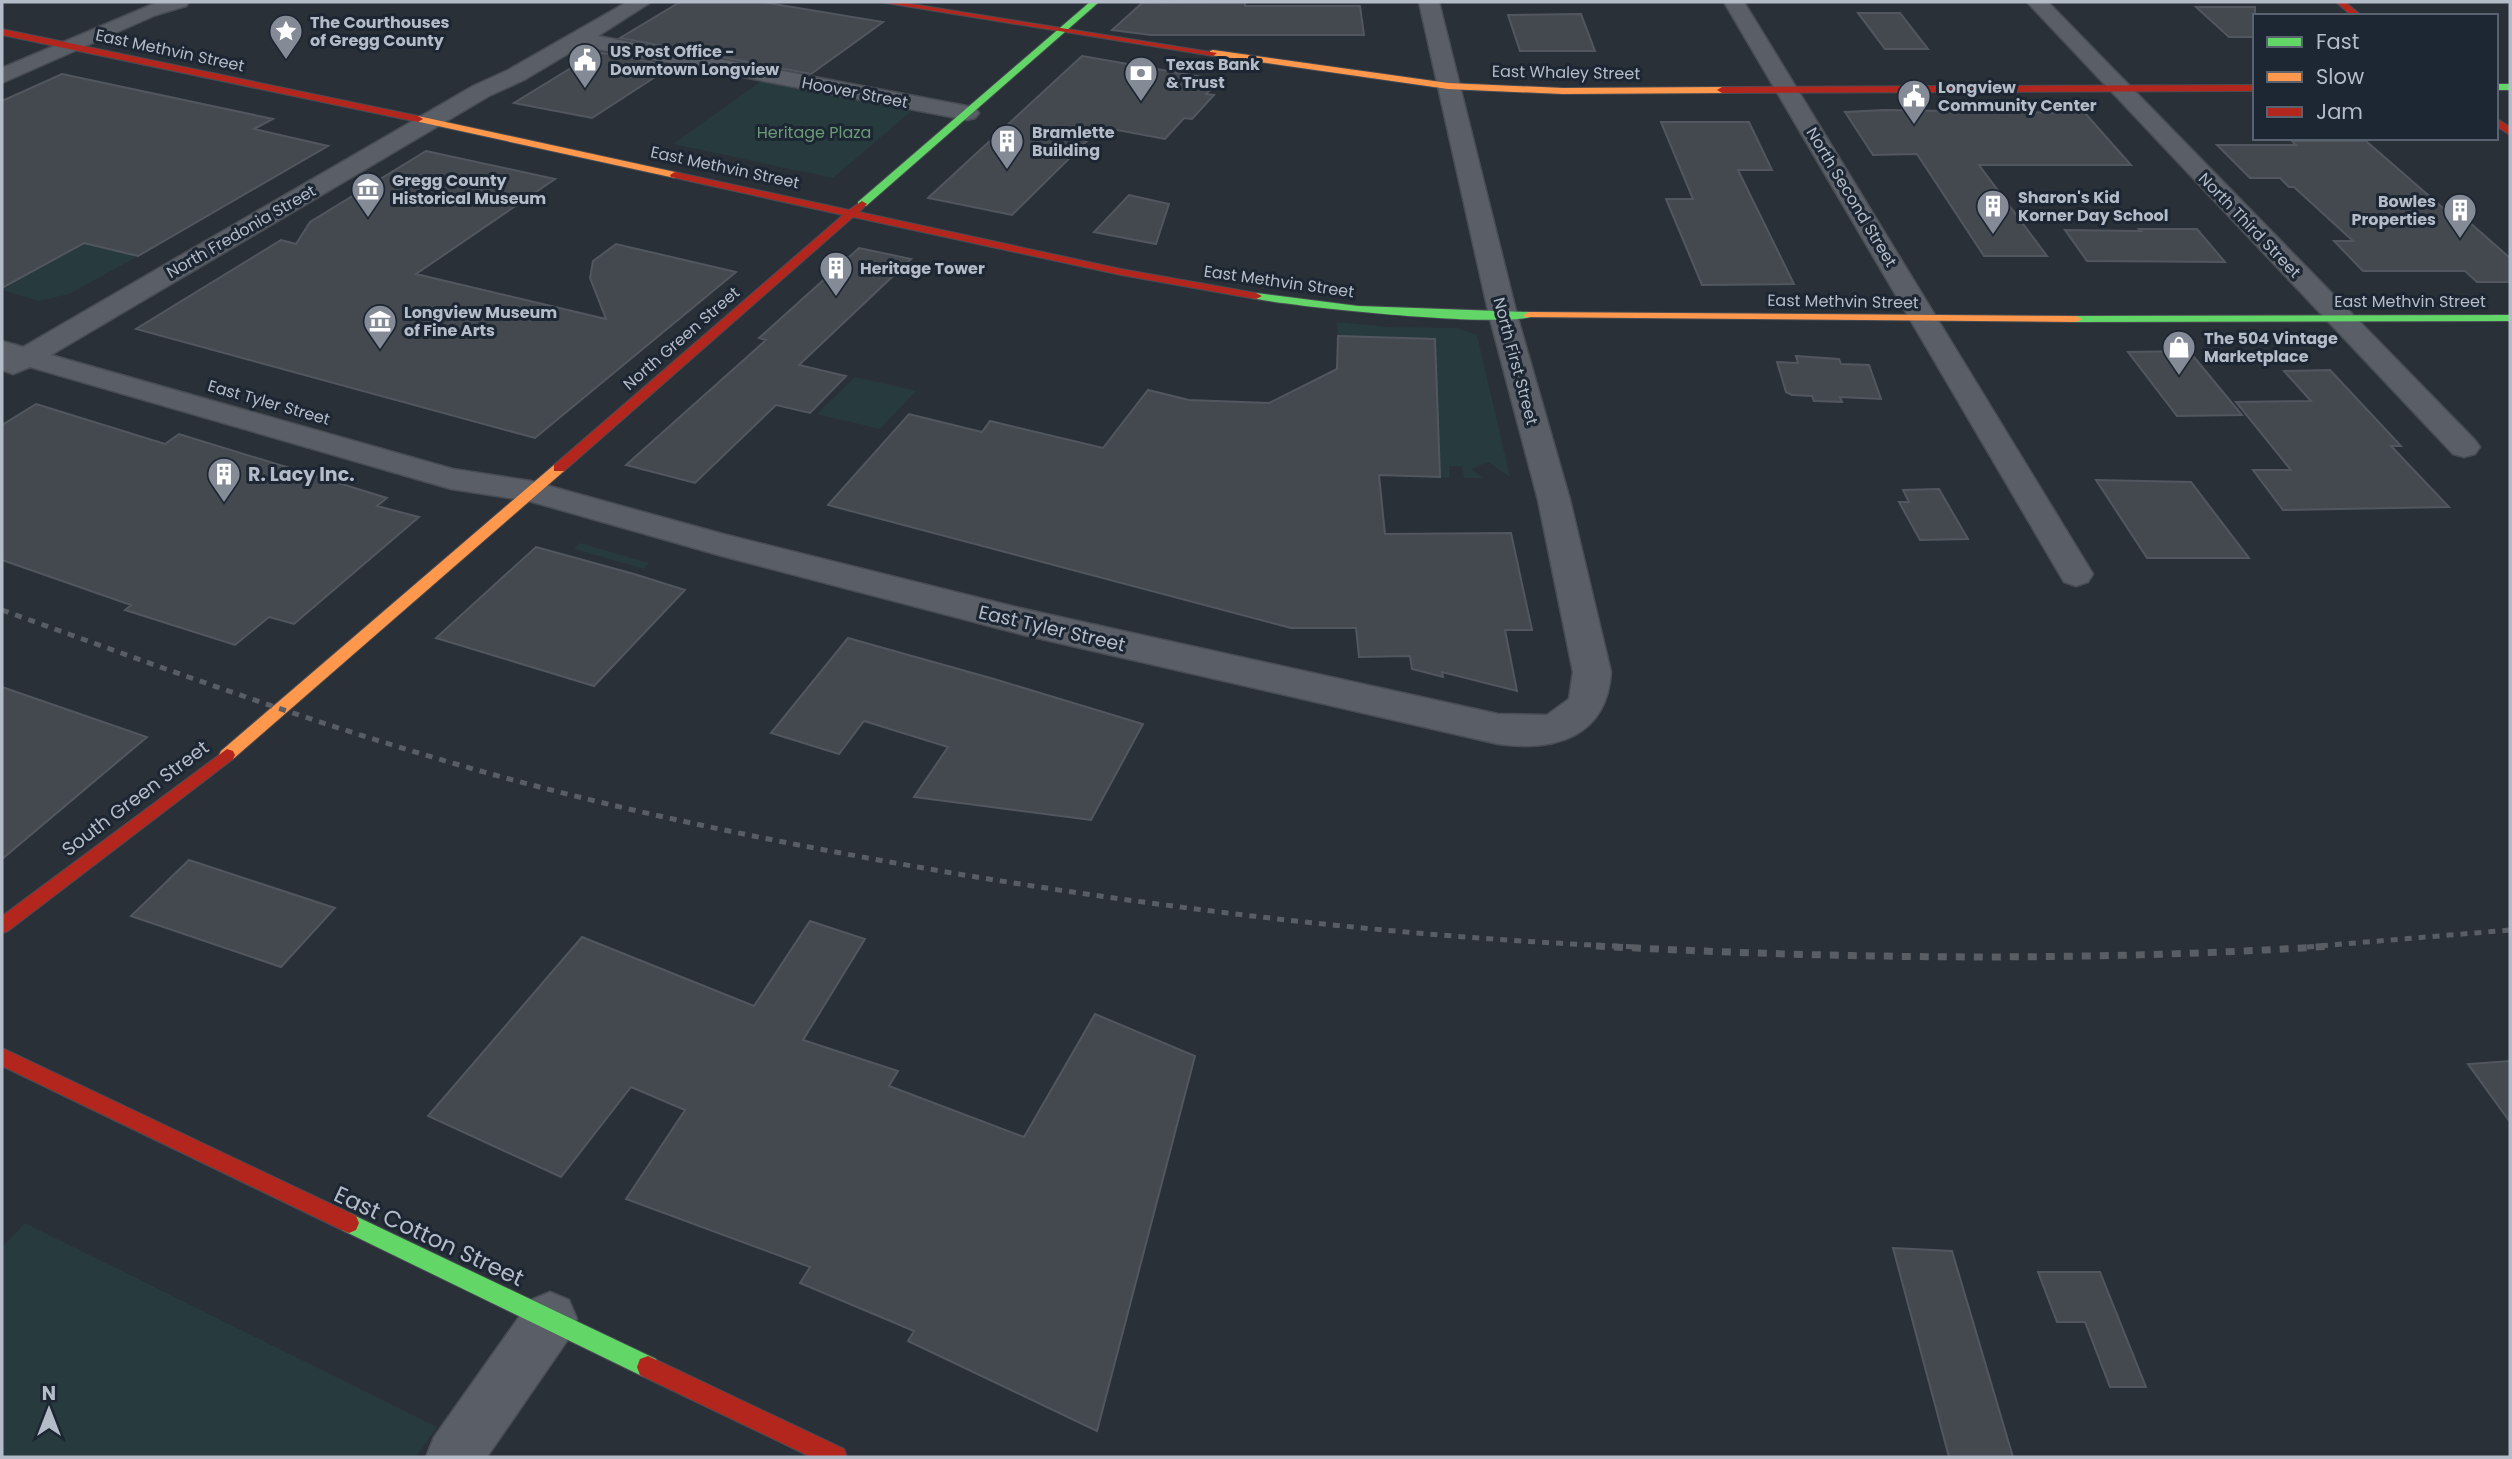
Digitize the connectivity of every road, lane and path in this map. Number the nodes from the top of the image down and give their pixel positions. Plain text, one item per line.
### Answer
1 (178, 2) edge
2 (622, 2) edge
3 (641, 2) edge
4 (884, 2) edge
5 (1095, 2) edge
6 (1429, 2) edge
7 (1734, 2) edge
8 (2037, 2) edge
9 (2340, 2) edge
10 (154, 6) edge
11 (2355, 14) edge
12 (2, 32) edge
13 (1061, 32) junction
14 (579, 39) junction
15 (68, 47) junction
16 (2, 76) edge
17 (1448, 86) junction
18 (2253, 88) edge
19 (2120, 89) junction
20 (1787, 90) junction
21 (481, 91) junction
22 (967, 113) junction
23 (429, 121) junction
24 (851, 213) junction
25 (1503, 314) junction
26 (2510, 318) edge
27 (1926, 319) junction
28 (2341, 319) junction
29 (2, 326) edge
30 (54, 341) junction
31 (10, 360) edge
32 (2464, 447) dead end
33 (531, 491) junction
34 (2076, 574) dead end
35 (291, 701) joint
36 (1575, 717) joint
37 (2, 926) edge
38 (2, 1057) edge
39 (550, 1319) junction
40 (454, 1457) edge
41 (836, 1457) edge

1 - 10 street
2 - 21 street, North Fredonia Street
3 - 14 street, North Fredonia Street
4 - 13 street, East Whaley Street
5 - 13 street, North Green Street
6 - 17 street, North First Street
7 - 20 street, North Second Street
8 - 19 street, North Third Street
9 - 11 street
10 - 15 street
12 - 15 street, East Methvin Street
13 - 17 street, East Whaley Street
13 - 22 street, North Green Street
14 - 21 street, North Fredonia Street
14 - 22 street, Hoover Street
15 - 16 street
15 - 23 street, East Methvin Street
17 - 20 street, East Whaley Street
17 - 25 street, North First Street
18 - 19 street, East Whaley Street
19 - 20 street, East Whaley Street
19 - 28 street, North Third Street
20 - 27 street, North Second Street
21 - 23 street, North Fredonia Street
22 - 24 street, North Green Street
23 - 24 street, East Methvin Street
23 - 30 street, North Fredonia Street
24 - 25 street, East Methvin Street
24 - 33 street, North Green Street
25 - 27 street, East Methvin Street
25 - 36 street, North First Street
26 - 28 street, East Methvin Street
27 - 28 street, East Methvin Street
27 - 34 street, North Second Street
28 - 32 street, North Third Street
29 - 30 street, East Tyler Street
30 - 31 street, North Fredonia Street
30 - 33 street, East Tyler Street
31 - 33 street, East Tyler Street
33 - 35 street, North Green Street
33 - 36 street, East Tyler Street
35 - 37 street, South Green Street
38 - 39 street, East Cotton Street
39 - 40 street
39 - 41 street, East Cotton Street

